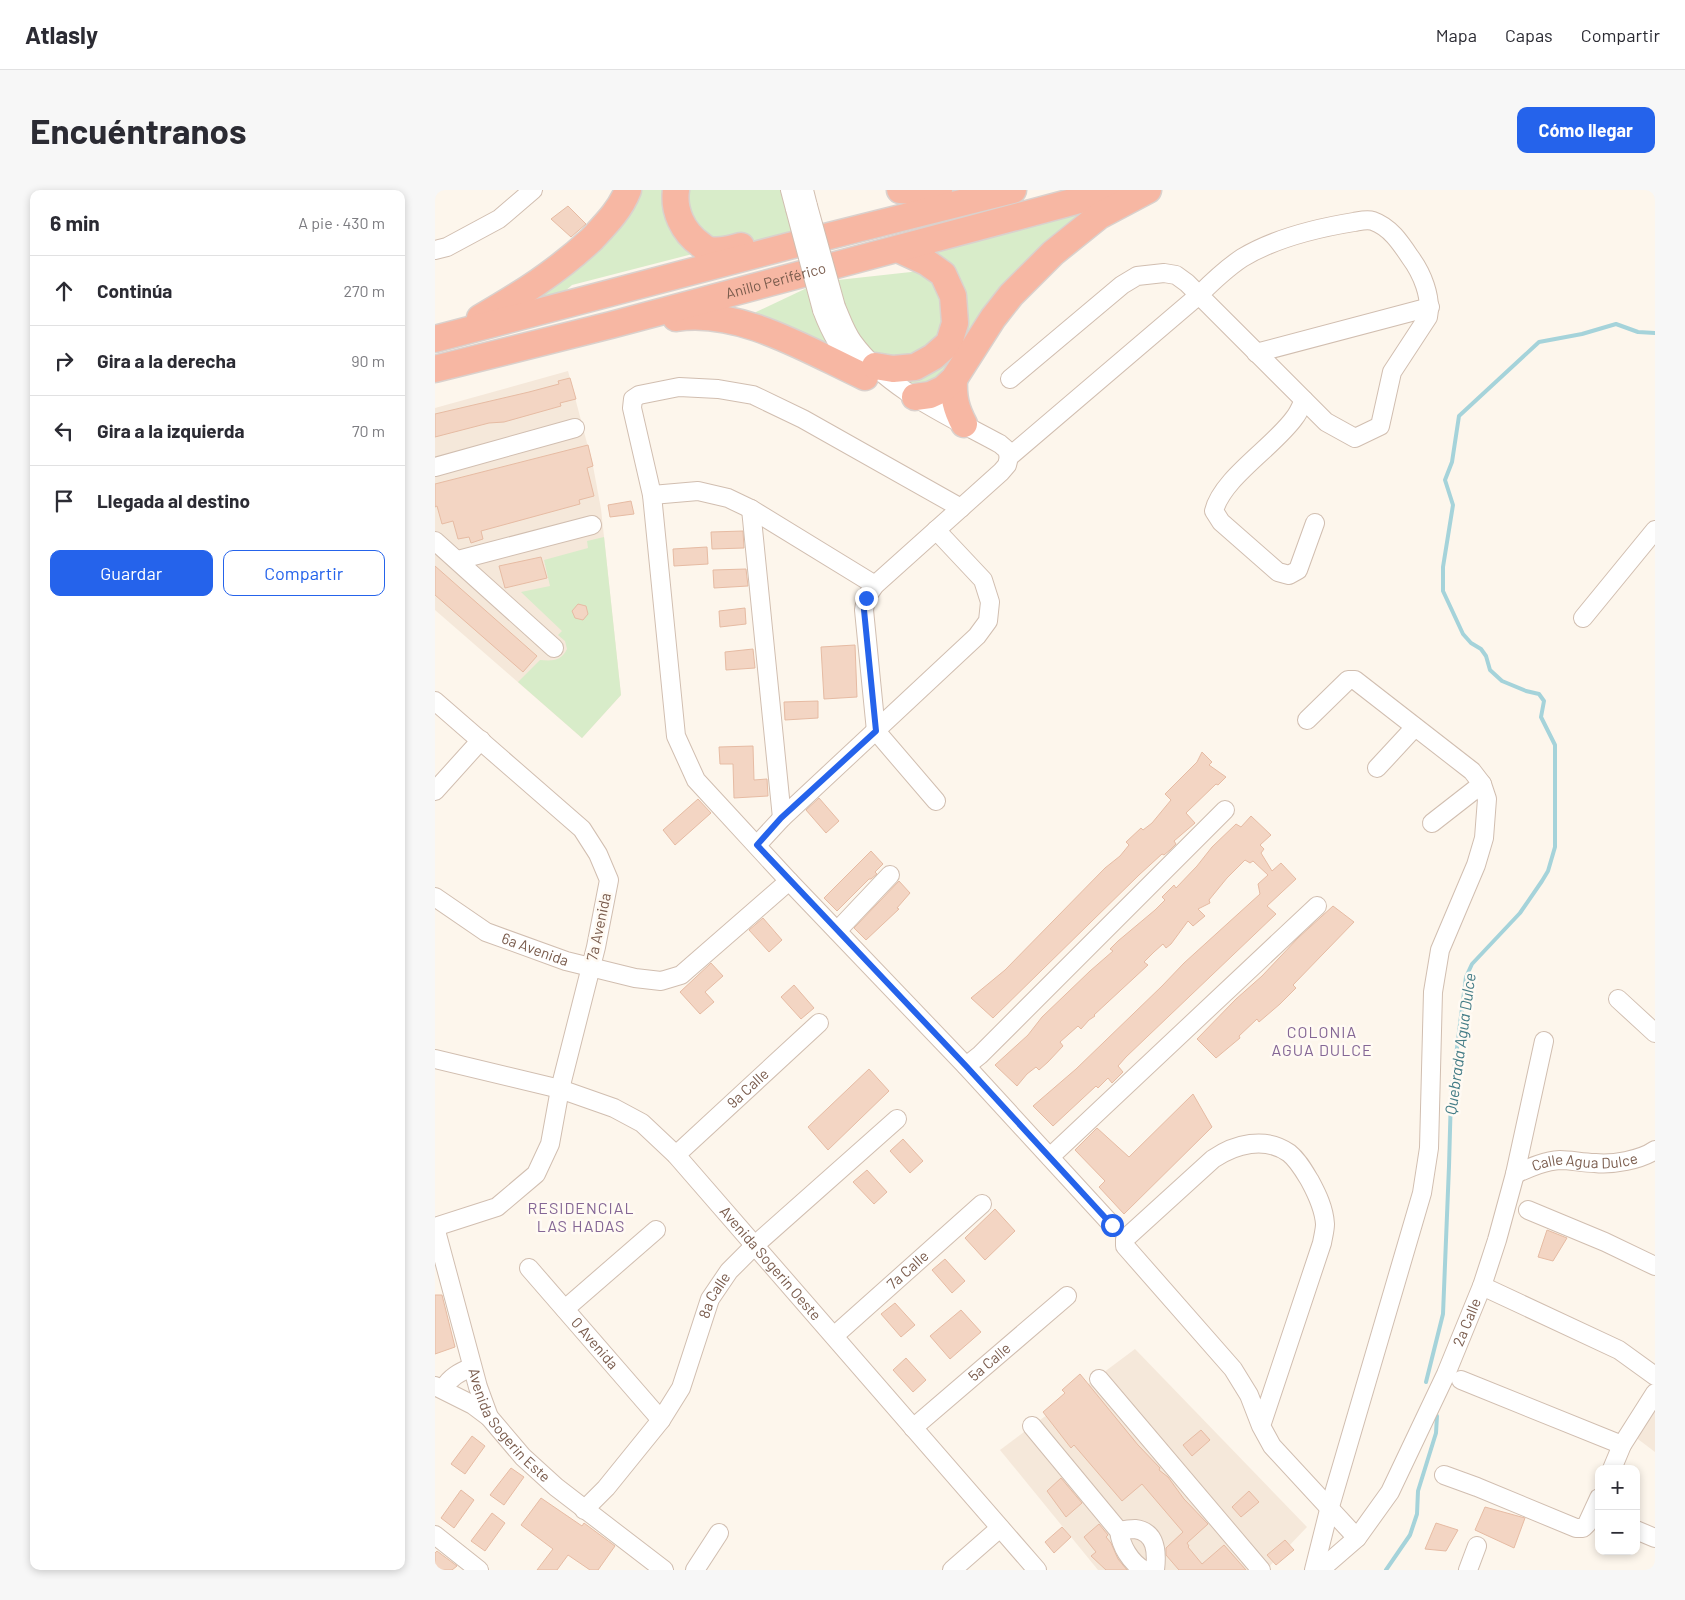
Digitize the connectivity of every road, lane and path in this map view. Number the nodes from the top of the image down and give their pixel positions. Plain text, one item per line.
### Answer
1 (533, 190) edge
2 (628, 190) edge
3 (676, 190) edge
4 (901, 190) edge
5 (939, 190) edge
6 (1013, 190) edge
7 (1117, 190) edge
8 (1147, 190) edge
9 (801, 197) edge
10 (789, 246) junction
11 (898, 249) junction
12 (435, 250) edge
13 (1199, 295) junction
14 (1430, 307) junction
15 (611, 325) junction
16 (443, 337) edge
17 (1256, 353) junction
18 (435, 369) edge
19 (870, 371) junction
20 (954, 379) junction
21 (1009, 379) dead end
22 (915, 397) junction
23 (1304, 400) junction
24 (964, 424) junction
25 (575, 428) dead end
26 (1009, 457) junction
27 (435, 467) edge
28 (651, 495) junction
29 (961, 508) junction
30 (751, 509) junction
31 (1315, 523) dead end
32 (593, 525) dead end
33 (935, 530) junction
34 (1655, 530) edge
35 (435, 541) edge
36 (458, 560) junction
37 (875, 585) junction
38 (1583, 618) dead end
39 (554, 648) dead end
40 (435, 701) edge
41 (1307, 720) dead end
42 (1415, 727) junction
43 (876, 731) junction
44 (481, 740) junction
45 (1377, 768) dead end
46 (1482, 784) junction
47 (435, 791) edge
48 (936, 801) dead end
49 (1225, 810) dead end
50 (781, 818) junction
51 (1432, 823) dead end
52 (757, 845) junction
53 (890, 875) dead end
54 (789, 881) junction
55 (435, 897) edge
56 (1317, 906) dead end
57 (837, 932) junction
58 (591, 967) junction
59 (1618, 999) dead end
60 (819, 1023) dead end
61 (1655, 1033) edge
62 (1545, 1041) dead end
63 (436, 1060) edge
64 (966, 1066) junction
65 (561, 1089) junction
66 (897, 1119) dead end
67 (1655, 1150) edge
68 (676, 1155) junction
69 (1050, 1157) junction
70 (1515, 1174) junction
71 (982, 1204) dead end
72 (1528, 1210) dead end
73 (1112, 1225) dead end
74 (435, 1227) edge
75 (655, 1230) dead end
76 (755, 1245) junction
77 (1655, 1266) edge
78 (529, 1268) dead end
79 (1482, 1286) junction
80 (1067, 1296) dead end
81 (565, 1309) junction
82 (834, 1336) junction
83 (472, 1367) junction
84 (1655, 1376) edge
85 (1099, 1379) dead end
86 (1461, 1380) dead end
87 (439, 1388) edge
88 (1655, 1393) edge
89 (489, 1417) junction
90 (661, 1420) junction
91 (1032, 1426) dead end
92 (1261, 1426) junction
93 (913, 1428) junction
94 (1622, 1445) junction
95 (1614, 1465) edge
96 (1444, 1475) dead end
97 (584, 1510) junction
98 (1329, 1510) junction
99 (1596, 1510) edge
100 (1000, 1528) junction
101 (1119, 1531) junction
102 (1640, 1532) edge
103 (719, 1533) dead end
104 (435, 1536) edge
105 (1357, 1538) junction
106 (1655, 1538) edge
107 (1477, 1546) dead end
108 (479, 1570) edge
109 (664, 1570) edge
110 (695, 1570) edge
111 (952, 1570) edge
112 (1037, 1570) edge
113 (1144, 1570) edge
114 (1155, 1570) edge
115 (1261, 1570) edge
116 (1314, 1570) edge
117 (1320, 1570) edge
118 (1468, 1570) edge

1 - 12 street
2 - 16 highway
3 - 10 highway
4 - 5 highway
6 - 10 highway, Anillo Periférico
7 - 11 highway, Anillo Periférico
8 - 20 highway
9 - 19 street, bridge
10 - 16 highway, Anillo Periférico
11 - 15 highway, Anillo Periférico
11 - 19 highway
13 - 14 street
13 - 17 street
13 - 21 street
13 - 26 street
14 - 17 street
14 - 23 street
15 - 18 highway, Anillo Periférico
15 - 19 highway
17 - 23 street
19 - 22 street
20 - 22 highway
20 - 24 highway
22 - 24 street
23 - 31 street
24 - 26 street
25 - 27 street
26 - 29 street
28 - 29 street
28 - 30 street
28 - 52 street
29 - 33 street
30 - 37 street
30 - 50 street
32 - 36 street
33 - 37 street
33 - 43 street
34 - 38 street
35 - 36 street
36 - 39 street
37 - 43 street
40 - 44 street, 7a Avenida
41 - 42 street
42 - 45 street
42 - 46 street
43 - 48 street
43 - 50 street
44 - 47 street
44 - 58 street, 7a Avenida
46 - 51 street
46 - 98 street
49 - 64 street
50 - 52 street
52 - 54 street
53 - 57 street
54 - 57 street
54 - 58 street, 6a Avenida
55 - 58 street, 6a Avenida
56 - 69 street
57 - 64 street
58 - 65 street, 7a Avenida
59 - 61 street
60 - 68 street, 9a Calle
62 - 70 street, 2a Calle
63 - 65 street, Avenida Sogerin Oeste
64 - 69 street
65 - 68 street, Avenida Sogerin Oeste
65 - 74 street, 7a Avenida
66 - 76 street, 8a Calle
67 - 70 street, Calle Agua Dulce
68 - 76 street, Avenida Sogerin Oeste
69 - 73 street
70 - 79 street, 2a Calle
71 - 82 street, 7a Calle
72 - 77 street
74 - 83 street, Avenida Sogerin Este
75 - 81 street
76 - 82 street, Avenida Sogerin Oeste
76 - 90 street, 8a Calle
78 - 81 street, 0 Avenida
79 - 84 street
79 - 105 street, 2a Calle
80 - 93 street, 5a Calle
81 - 90 street, 0 Avenida
82 - 93 street, Avenida Sogerin Oeste
83 - 87 street
83 - 89 street, Avenida Sogerin Este
85 - 115 street
86 - 94 street
87 - 89 street
88 - 94 street
89 - 97 street, Avenida Sogerin Este
90 - 97 street, 8a Calle
91 - 101 street
92 - 92 street
92 - 98 street
93 - 100 street, Avenida Sogerin Oeste
94 - 95 street
96 - 99 street
97 - 109 street, Avenida Sogerin Este
98 - 105 street
98 - 116 street
100 - 111 street
100 - 112 street, Avenida Sogerin Oeste
101 - 113 street
101 - 114 street
102 - 106 street
103 - 110 street
104 - 108 street
105 - 117 street, 2a Calle
107 - 118 street

